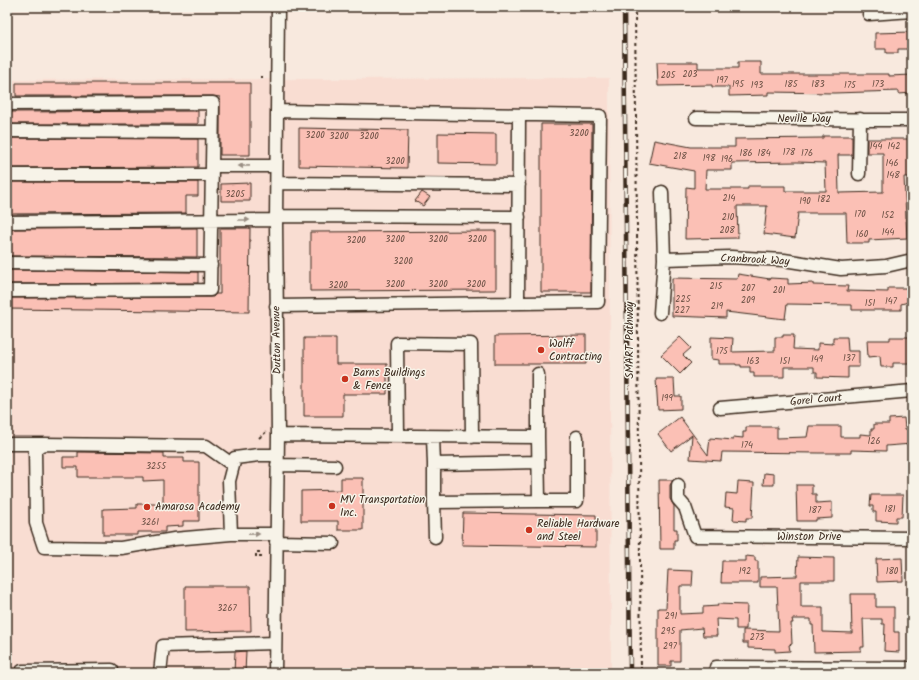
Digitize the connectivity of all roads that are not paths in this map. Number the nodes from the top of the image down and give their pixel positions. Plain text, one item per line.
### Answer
1 (278, 7) edge
2 (912, 11) edge
3 (869, 14) dead end
4 (7, 104) edge
5 (277, 111) junction
6 (519, 115) junction
7 (696, 118) dead end
8 (860, 119) junction
9 (912, 120) edge
10 (7, 131) edge
11 (212, 132) junction
12 (276, 166) junction
13 (212, 170) junction
14 (859, 174) dead end
15 (7, 175) edge
16 (277, 182) junction
17 (519, 185) junction
18 (662, 192) dead end
19 (518, 217) junction
20 (276, 218) junction
21 (211, 220) junction
22 (7, 222) edge
23 (664, 259) junction
24 (912, 260) edge
25 (7, 263) edge
26 (210, 264) junction
27 (7, 291) edge
28 (518, 303) junction
29 (276, 306) junction
30 (660, 314) dead end
31 (538, 374) dead end
32 (912, 391) edge
33 (720, 408) dead end
34 (278, 435) junction
35 (398, 436) junction
36 (433, 437) junction
37 (472, 437) junction
38 (538, 437) junction
39 (577, 437) dead end
40 (7, 444) edge
41 (43, 444) junction
42 (277, 460) junction
43 (538, 462) junction
44 (434, 464) junction
45 (233, 465) junction
46 (334, 466) dead end
47 (678, 485) dead end
48 (539, 501) junction
49 (434, 502) junction
50 (231, 534) junction
51 (435, 537) dead end
52 (276, 538) junction
53 (912, 538) edge
54 (333, 543) dead end
55 (275, 644) junction
56 (912, 668) edge
57 (22, 673) edge
58 (112, 673) edge
59 (160, 673) edge
60 (275, 673) edge
61 (716, 673) edge

1 - 5 street, Dutton Avenue
2 - 3 street
4 - 11 street
5 - 6 street
5 - 12 street, Dutton Avenue
6 - 17 street
6 - 28 street
7 - 8 street, Neville Way
8 - 9 street, Neville Way
8 - 14 street
10 - 11 street
11 - 13 street
12 -> 13 street
12 - 16 street, Dutton Avenue
13 - 15 street
13 - 21 street
16 - 17 street
16 - 20 street, Dutton Avenue
17 - 19 street
18 - 23 street
19 - 20 street
19 - 28 street
21 -> 20 street
20 - 29 street, Dutton Avenue
21 - 22 street
21 - 26 street
23 - 24 street, Cranbrook Way
23 - 30 street
25 - 26 street
26 - 27 street
28 - 29 street
29 - 34 street, Dutton Avenue
31 - 38 street
32 - 33 street, Gorel Court
34 - 35 street
34 - 42 street, Dutton Avenue
35 - 36 street
35 - 37 street
36 - 37 street
36 - 44 street
37 - 38 street
38 - 43 street
39 - 48 street
40 - 41 street
41 - 45 street
41 - 50 street
42 - 45 street
42 - 46 street
42 - 52 street, Dutton Avenue
43 - 44 street
43 - 48 street
44 - 49 street
45 - 50 street
47 - 53 street, Winston Drive
48 - 49 street
49 - 51 street
50 -> 52 street
52 - 54 street
52 - 55 street, Dutton Avenue
55 - 59 street
55 - 60 street, Dutton Avenue
56 - 61 street
57 - 58 street

